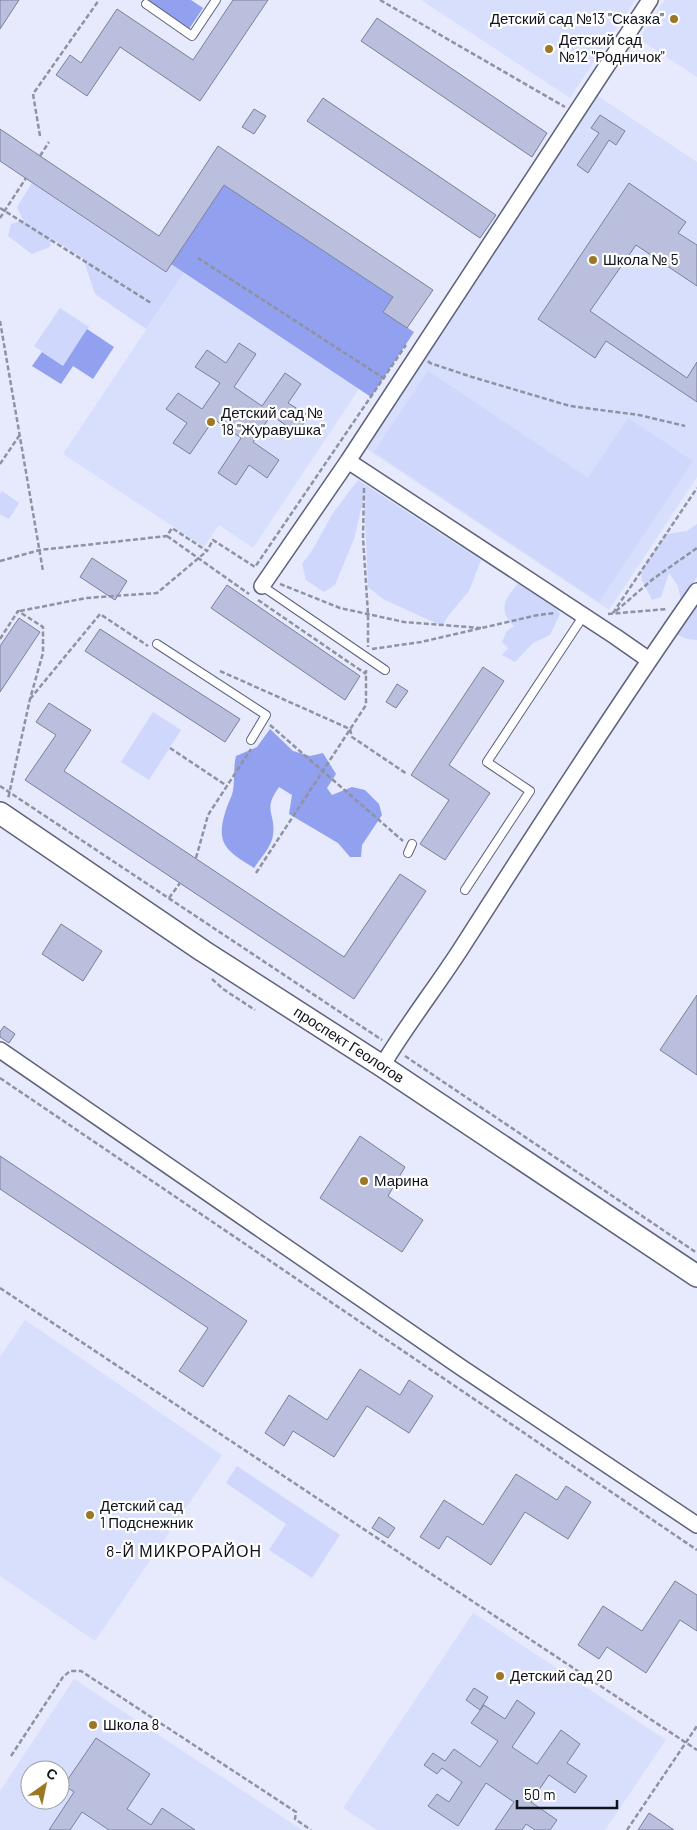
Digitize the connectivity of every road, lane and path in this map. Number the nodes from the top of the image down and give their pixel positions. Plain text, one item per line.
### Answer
1 (99, 0) edge
2 (216, 0) edge
3 (380, 0) edge
4 (650, 0) edge
5 (146, 4) dead end
6 (565, 108) dead end
7 (40, 136) dead end
8 (49, 142) dead end
9 (40, 156) dead end
10 (26, 178) dead end
11 (0, 208) edge
12 (4, 211) junction
13 (0, 218) edge
14 (198, 258) dead end
15 (151, 303) dead end
16 (0, 321) edge
17 (3, 339) junction
18 (0, 343) edge
19 (416, 357) junction
20 (397, 386) junction
21 (686, 426) dead end
22 (20, 435) junction
23 (348, 461) junction
24 (0, 464) edge
25 (364, 481) dead end
26 (697, 488) edge
27 (167, 536) junction
28 (697, 548) edge
29 (40, 550) junction
30 (207, 551) junction
31 (198, 559) junction
32 (0, 561) edge
33 (255, 567) dead end
34 (43, 571) dead end
35 (265, 582) junction
36 (697, 591) edge
37 (687, 605) junction
38 (18, 611) junction
39 (368, 614) junction
40 (612, 614) junction
41 (584, 616) junction
42 (485, 628) junction
43 (0, 638) edge
44 (157, 644) dead end
45 (148, 646) dead end
46 (366, 657) junction
47 (649, 660) junction
48 (385, 670) dead end
49 (218, 671) dead end
50 (366, 674) junction
51 (30, 699) junction
52 (263, 720) junction
53 (350, 729) junction
54 (251, 743) joint
55 (170, 748) dead end
56 (323, 772) junction
57 (407, 774) dead end
58 (0, 786) edge
59 (227, 786) junction
60 (9, 792) junction
61 (2, 814) edge
62 (410, 848) dead end
63 (196, 858) dead end
64 (256, 873) dead end
65 (180, 883) dead end
66 (465, 890) dead end
67 (169, 898) junction
68 (393, 1048) junction
69 (0, 1050) edge
70 (382, 1066) junction
71 (0, 1078) edge
72 (697, 1253) edge
73 (697, 1276) edge
74 (0, 1288) edge
75 (697, 1525) edge
76 (697, 1550) edge
77 (697, 1726) edge
78 (686, 1743) junction
79 (697, 1750) edge
80 (11, 1756) dead end
81 (311, 1830) edge
82 (627, 1830) edge

1 - 7 path
2 - 5 lane
3 - 6 path
4 - 19 street
8 - 9 path
10 - 12 path
11 - 12 path
12 - 13 path
12 - 15 path
14 - 20 path
16 - 17 path
17 - 18 path
17 - 22 path
19 - 20 street
19 - 21 path
20 - 23 street
22 - 24 path
22 - 29 path
23 - 35 street
23 - 41 street
25 - 39 path
26 - 40 path
27 - 29 path
27 - 30 path
27 - 31 path
28 - 40 path
29 - 32 path
29 - 34 path
30 - 31 path
30 - 33 path
31 - 38 path
31 - 50 path
35 - 39 path
35 - 46 lane
36 - 37 street
37 - 40 path
37 - 47 street
38 - 43 path
38 - 51 path
39 - 42 path
39 - 42 path
40 - 41 path
41 - 42 path
41 - 47 street
41 - 66 lane
44 - 52 lane
45 - 51 path
46 - 48 lane
46 - 50 path
47 - 68 street
49 - 53 path
50 - 53 path
51 - 60 path
52 - 54 lane
52 - 56 path
53 - 56 path
53 - 57 path
54 - 59 path
55 - 59 path
56 - 62 path
56 - 64 path
58 - 60 path
59 - 63 path
60 - 61 path
60 - 67 path
61 - 70 street, проспект Геологов
65 - 67 path
67 - 68 path
68 - 70 street
68 - 72 path
69 - 75 street
70 - 73 street, проспект Геологов
71 - 76 path
74 - 78 path
77 - 78 path
78 - 79 path
78 - 82 path
80 - 81 path

